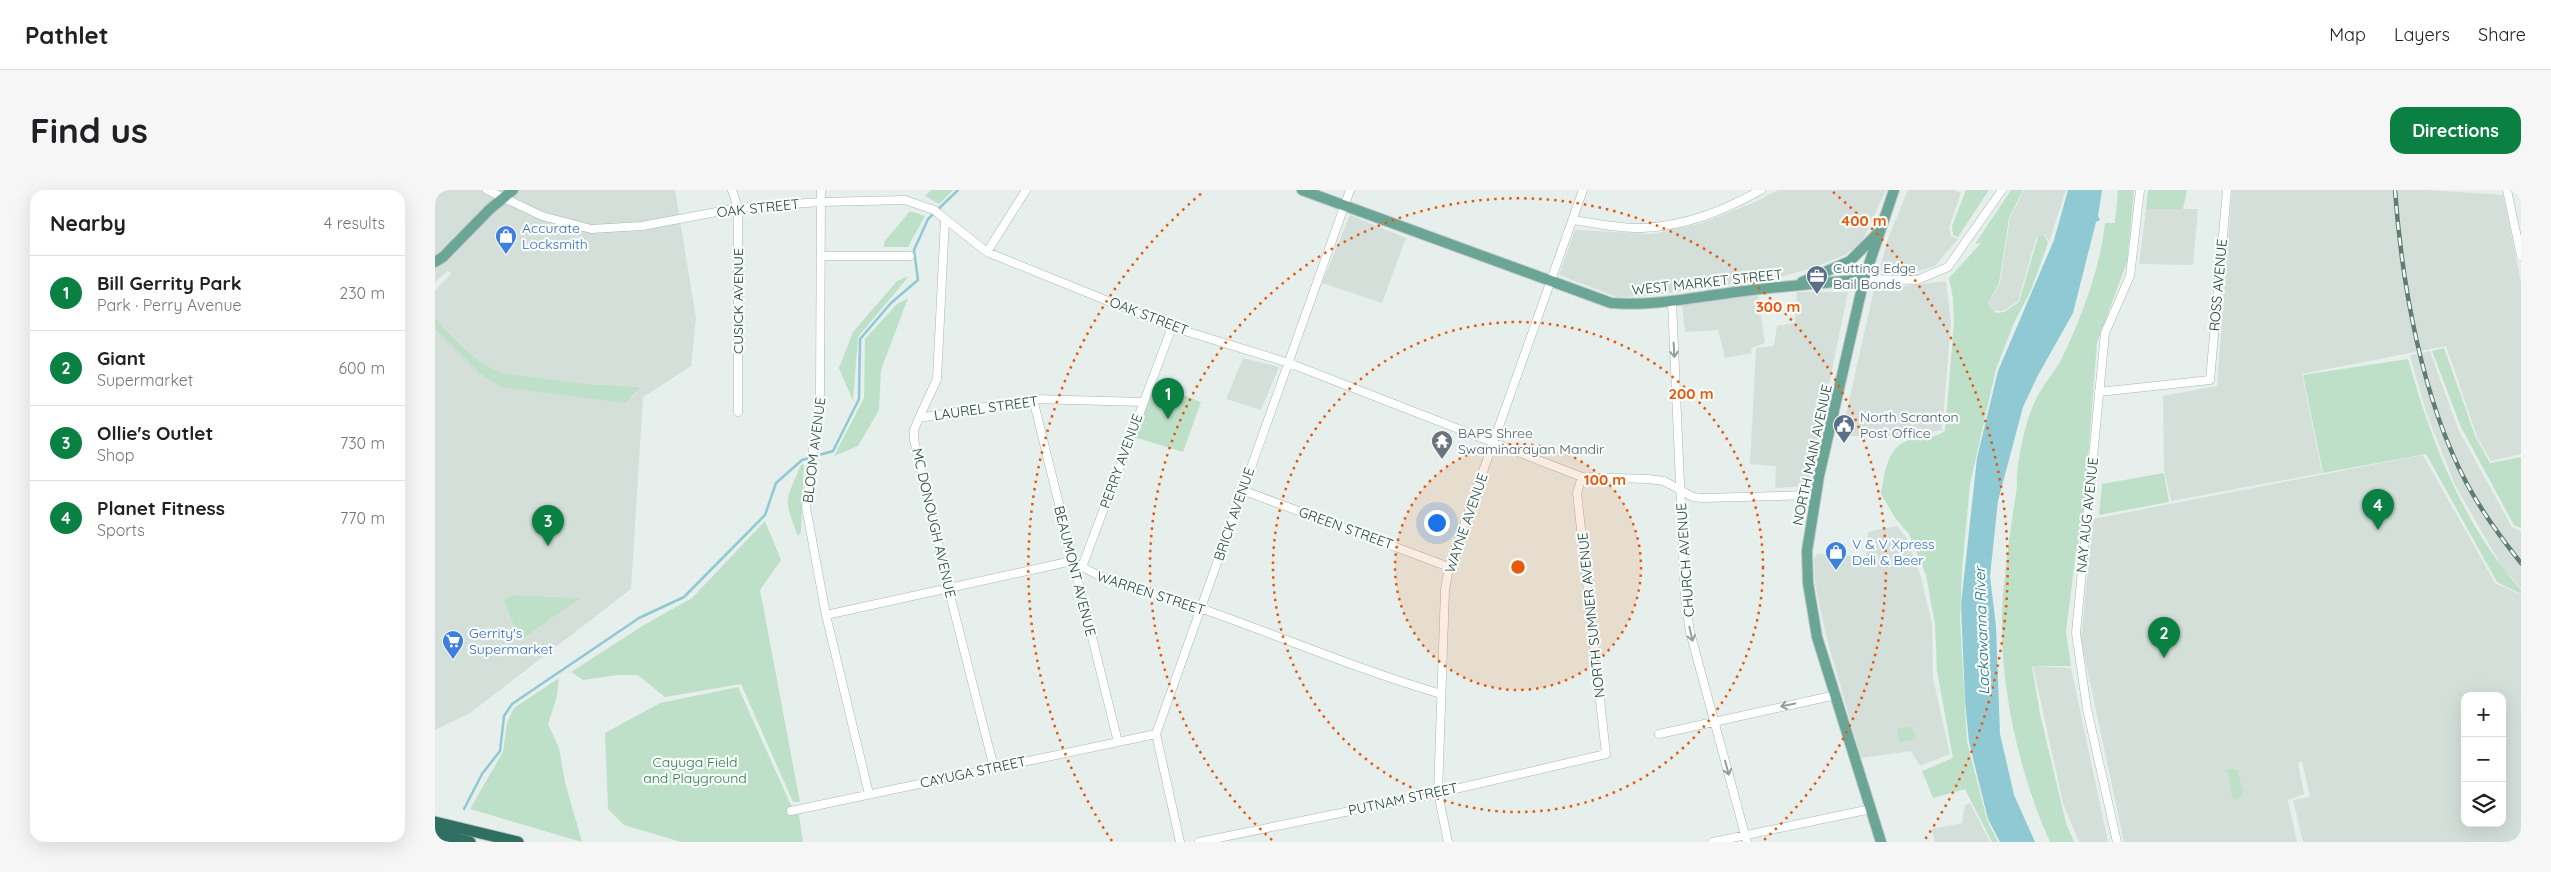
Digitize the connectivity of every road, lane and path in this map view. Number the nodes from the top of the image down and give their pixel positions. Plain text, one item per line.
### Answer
1 (487, 190) edge
2 (513, 190) edge
3 (732, 190) edge
4 (821, 190) edge
5 (1026, 190) edge
6 (1302, 190) edge
7 (1351, 190) edge
8 (1583, 190) edge
9 (1761, 190) edge
10 (1894, 190) edge
11 (2002, 190) edge
12 (2140, 190) edge
13 (2227, 190) edge
14 (2507, 190) edge
15 (503, 198) junction
16 (821, 202) junction
17 (1346, 206) junction
18 (738, 208) junction
19 (945, 219) junction
20 (1573, 220) junction
21 (1879, 231) junction
22 (987, 252) junction
23 (822, 256) junction
24 (910, 256) dead end
25 (2521, 256) edge
26 (439, 259) edge
27 (435, 272) edge
28 (1864, 279) junction
29 (1551, 281) junction
30 (1793, 286) junction
31 (1672, 301) junction
32 (1172, 327) junction
33 (1289, 363) junction
34 (2099, 392) junction
35 (1033, 399) junction
36 (1143, 402) junction
37 (738, 412) dead end
38 (919, 418) junction
39 (1495, 441) junction
40 (1582, 477) junction
41 (1242, 490) junction
42 (1681, 490) junction
43 (1815, 495) junction
44 (1072, 560) junction
45 (1082, 567) junction
46 (1449, 567) junction
47 (948, 587) junction
48 (1202, 609) junction
49 (826, 615) junction
50 (1441, 694) junction
51 (1836, 695) junction
52 (1715, 720) junction
53 (1156, 734) junction
54 (1659, 734) dead end
55 (1118, 742) junction
56 (1606, 754) joint
57 (994, 768) junction
58 (1438, 793) junction
59 (869, 794) junction
60 (1871, 809) junction
61 (791, 811) dead end
62 (435, 820) edge
63 (435, 833) edge
64 (1746, 839) edge
65 (470, 842) edge
66 (518, 842) edge
67 (1180, 842) edge
68 (1199, 842) edge
69 (1448, 842) edge
70 (1713, 842) edge
71 (1881, 842) edge
72 (2117, 842) edge

1 - 15 street, OAK STREET
2 - 15 main road
3 - 18 street, CUSICK AVENUE
4 - 16 street, BLOOM AVENUE
5 - 22 street
6 - 17 main road, WEST MARKET STREET
7 - 17 street, BRICK AVENUE
8 - 20 street, WAYNE AVENUE
9 - 20 street
10 - 21 main road, NORTH MAIN AVENUE
11 - 28 street, WEST MARKET STREET
12 - 34 street, NAY AUG AVENUE
13 - 34 street, ROSS AVENUE
14 - 25 street
15 - 18 street, OAK STREET
15 - 26 main road
16 - 18 street, OAK STREET
16 - 19 street, OAK STREET
16 - 23 street, BLOOM AVENUE
17 - 29 main road, WEST MARKET STREET
17 - 33 street, BRICK AVENUE
18 - 37 street, CUSICK AVENUE
19 - 22 street, OAK STREET
19 - 38 street, MC DONOUGH AVENUE
20 - 29 street, WAYNE AVENUE
21 - 28 main road, NORTH MAIN AVENUE
21 - 30 main road
22 - 32 street, OAK STREET
23 - 24 street
23 - 49 street, BLOOM AVENUE
26 - 27 main road
28 - 30 main road, WEST MARKET STREET
28 - 43 main road, NORTH MAIN AVENUE
29 - 31 main road, WEST MARKET STREET
29 - 39 street, WAYNE AVENUE
30 - 31 main road, WEST MARKET STREET
31 -> 42 street, CHURCH AVENUE
32 - 33 street, OAK STREET
32 - 36 street, PERRY AVENUE
33 - 39 street, OAK STREET
33 - 41 street, BRICK AVENUE
34 - 72 street, NAY AUG AVENUE
35 - 36 street, LAUREL STREET
35 - 38 street, LAUREL STREET
35 - 44 street, BEAUMONT AVENUE
36 - 45 street, PERRY AVENUE
38 - 47 street, MC DONOUGH AVENUE
39 - 40 street, OAK STREET
39 - 46 street, WAYNE AVENUE
40 - 42 street, OAK STREET
40 - 56 street, NORTH SUMNER AVENUE
41 - 46 street, GREEN STREET
41 - 48 street, BRICK AVENUE
42 - 43 street, OAK STREET
42 -> 52 street, CHURCH AVENUE
43 - 51 main road, NORTH MAIN AVENUE
44 - 45 street, WARREN STREET
44 - 47 street
44 - 55 street, BEAUMONT AVENUE
45 - 48 street, WARREN STREET
46 - 50 street, WAYNE AVENUE
47 - 49 street
47 - 57 street, MC DONOUGH AVENUE
48 - 50 street, WARREN STREET
48 - 53 street, BRICK AVENUE
49 - 59 street, BLOOM AVENUE
50 - 58 street, WAYNE AVENUE
51 -> 52 street
51 - 60 main road, NORTH MAIN AVENUE
52 - 54 street
52 -> 64 street, CHURCH AVENUE
53 - 55 street, CAYUGA STREET
53 - 67 street
55 - 57 street, CAYUGA STREET
56 - 58 street, PUTNAM STREET
57 - 59 street, CAYUGA STREET
58 - 68 street, PUTNAM STREET
58 - 69 street, WAYNE AVENUE
59 - 61 street, CAYUGA STREET
60 - 64 street
60 - 71 main road, NORTH MAIN AVENUE
62 - 66 highway
63 - 65 highway
64 - 70 street

